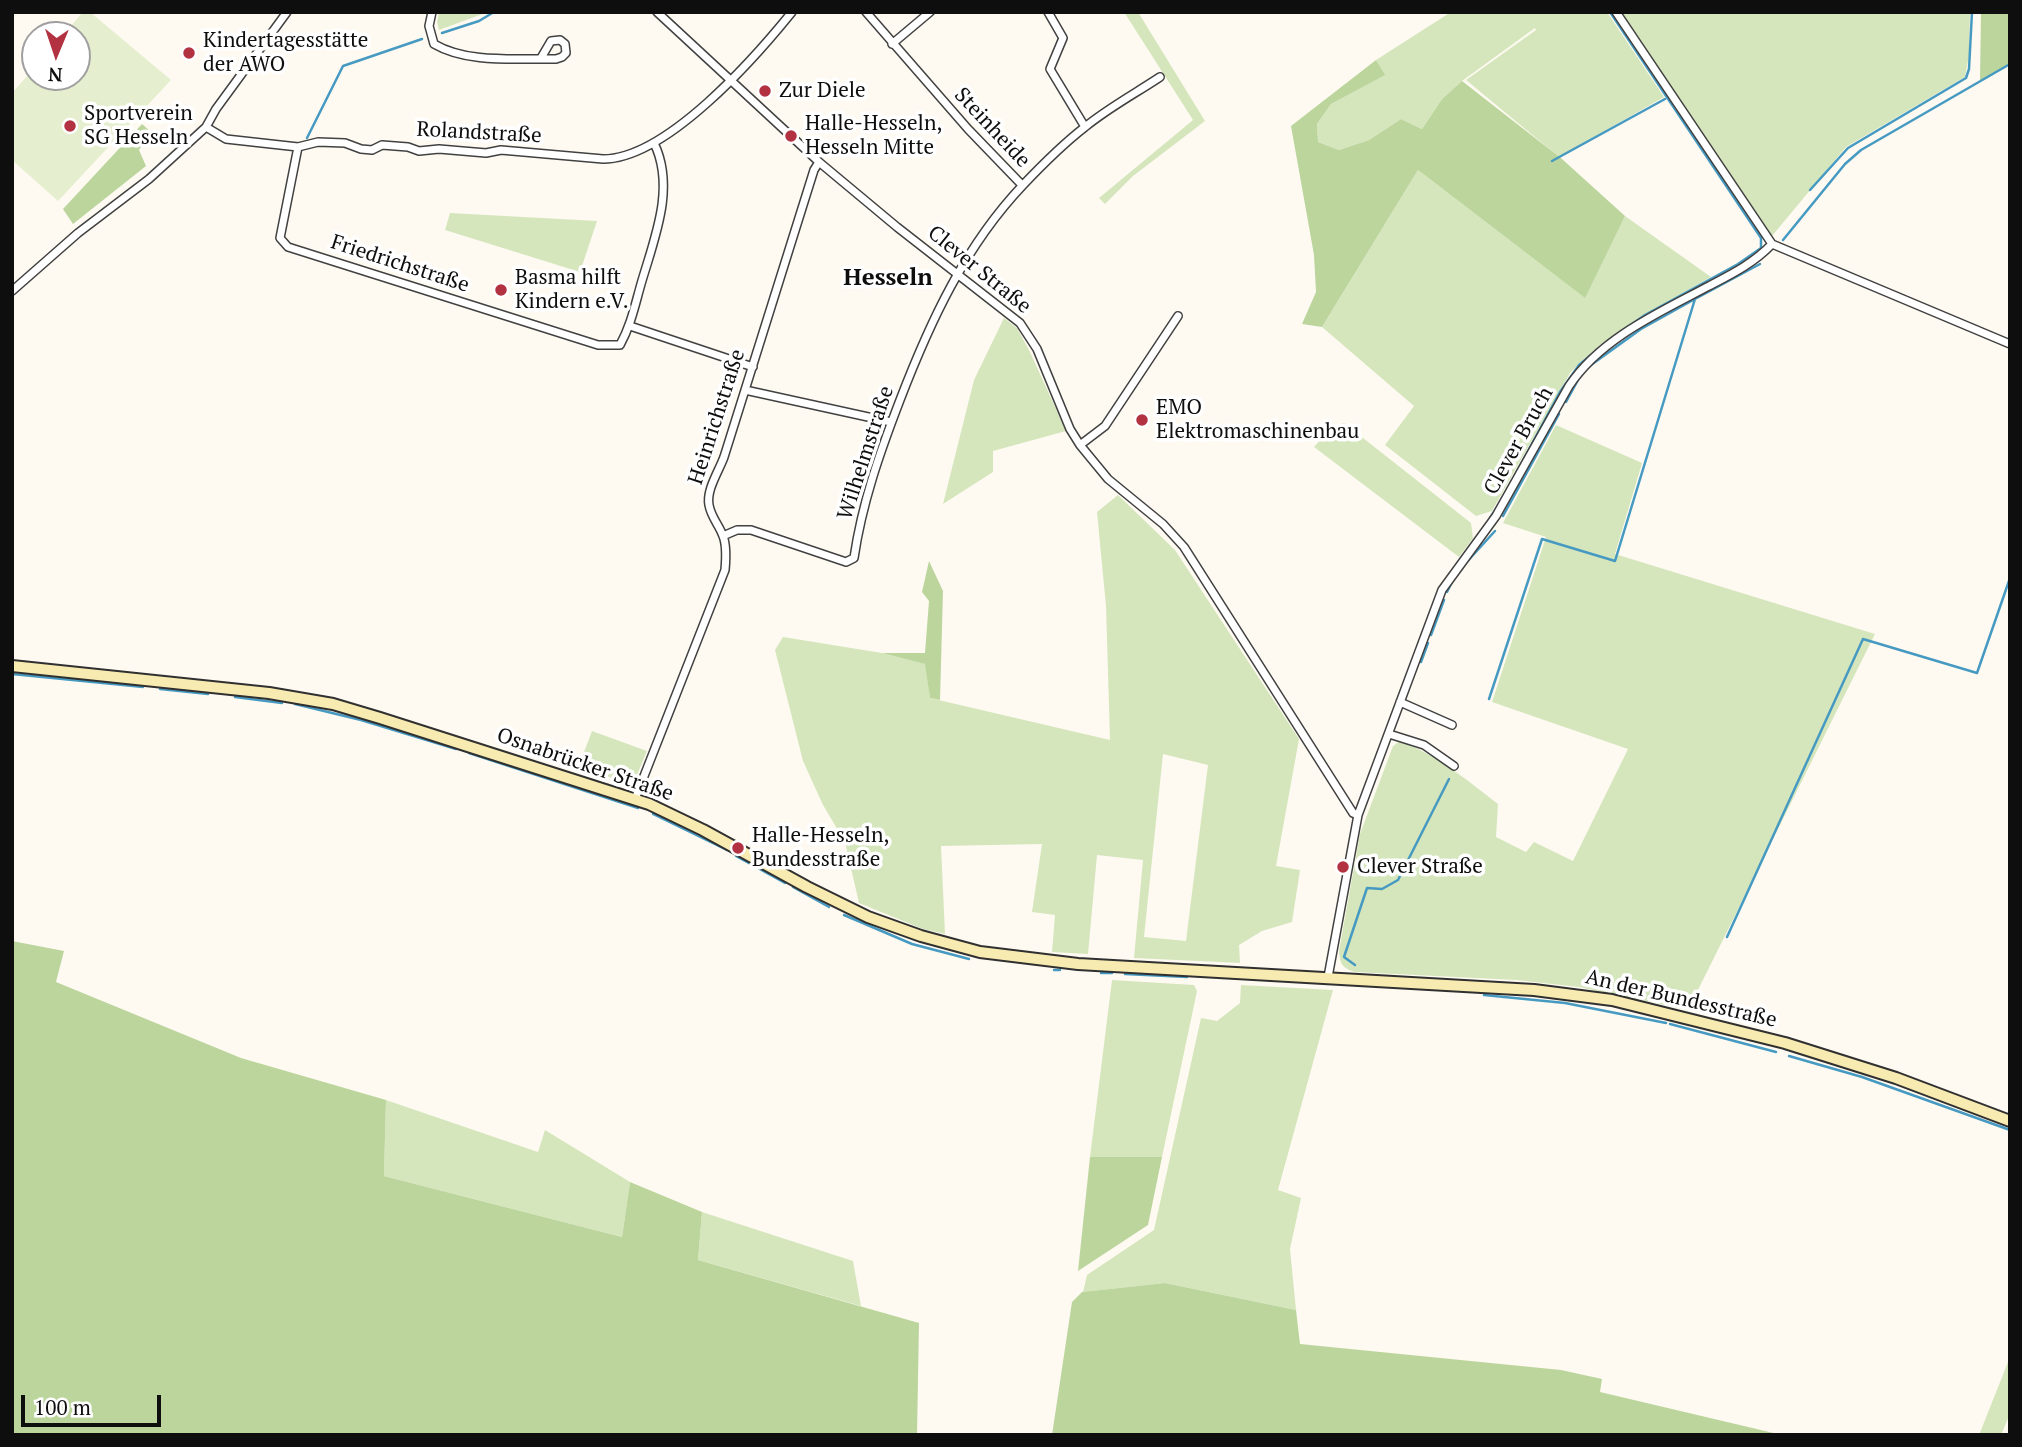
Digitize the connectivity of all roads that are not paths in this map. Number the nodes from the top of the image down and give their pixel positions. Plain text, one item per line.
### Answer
1 (287, 12) edge
2 (432, 12) edge
3 (657, 12) edge
4 (792, 12) edge
5 (866, 12) edge
6 (930, 12) edge
7 (1048, 12) edge
8 (1616, 12) edge
9 (892, 44) junction
10 (541, 58) dead end
11 (1160, 76) dead end
12 (731, 80) junction
13 (206, 127) junction
14 (1085, 127) junction
15 (654, 143) junction
16 (298, 147) junction
17 (819, 162) junction
18 (1023, 185) junction
19 (1772, 244) junction
20 (957, 272) junction
21 (12, 291) edge
22 (1178, 316) dead end
23 (630, 326) junction
24 (2010, 344) edge
25 (753, 367) junction
26 (745, 390) junction
27 (891, 422) junction
28 (1080, 445) junction
29 (723, 536) junction
30 (12, 666) edge
31 (1400, 702) junction
32 (1452, 725) dead end
33 (1390, 734) junction
34 (1454, 766) dead end
35 (635, 799) junction
36 (1358, 815) junction
37 (1206, 970) joint
38 (1328, 977) junction
39 (2010, 1121) edge

1 - 13 street
2 - 10 street
3 - 12 street, Clever Straße
4 - 12 street, Rolandstraße
5 - 9 street, Steinheide
6 - 9 street
7 - 14 street
8 - 19 street
9 - 18 street, Steinheide
11 - 14 street
12 - 15 street, Rolandstraße
12 - 17 street, Clever Straße
13 - 16 street, Rolandstraße
13 - 21 street
14 - 18 street
15 - 16 street, Rolandstraße
15 - 23 street
16 - 23 street, Friedrichstraße
17 - 20 street, Clever Straße
17 - 25 street, Heinrichstraße
18 - 20 street, Steinheide
19 - 24 street
19 - 31 street, Clever Bruch
20 - 27 street, Wilhelmstraße
20 - 28 street, Clever Straße
22 - 28 street
23 - 25 street
25 - 26 street, Heinrichstraße
26 - 27 street
26 - 29 street, Heinrichstraße
27 - 29 street, Wilhelmstraße
28 - 36 street, Clever Straße
29 - 35 street, Heinrichstraße
30 - 35 main road, Osnabrücker Straße
31 - 32 street
31 - 33 street, Clever Bruch
33 - 34 street
33 - 36 street, Clever Bruch
35 - 37 main road, Osnabrücker Straße
36 - 38 street
37 - 38 main road, An der Bundesstraße
38 - 39 main road, An der Bundesstraße

